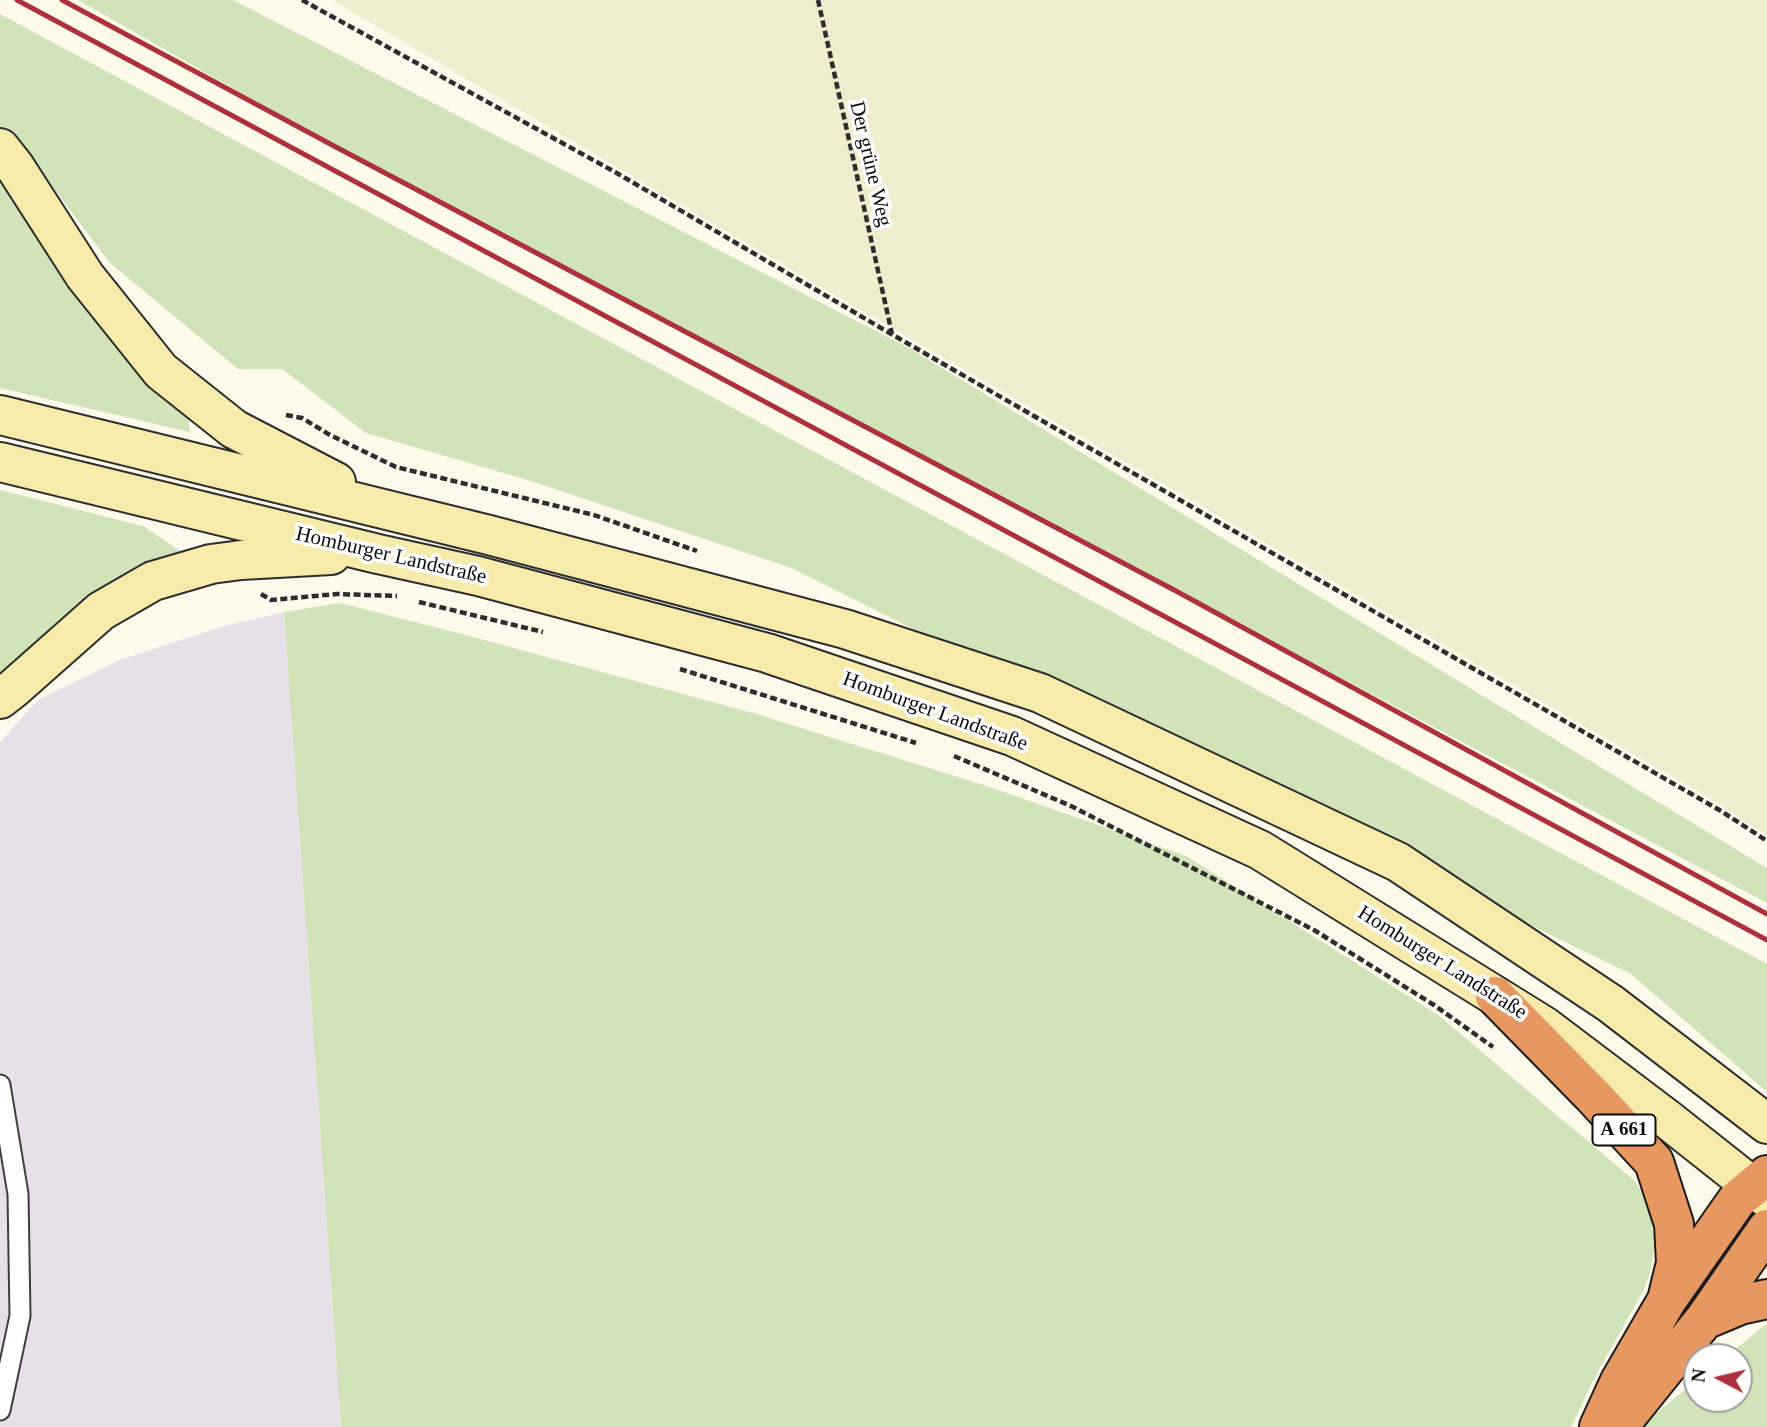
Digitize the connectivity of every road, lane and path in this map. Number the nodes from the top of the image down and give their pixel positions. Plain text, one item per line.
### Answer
1 (302, 0) edge
2 (818, 0) edge
3 (0, 148) edge
4 (892, 335) junction
5 (0, 415) edge
6 (0, 462) edge
7 (387, 510) junction
8 (378, 554) junction
9 (259, 593) dead end
10 (397, 596) dead end
11 (411, 600) dead end
12 (546, 633) dead end
13 (678, 668) dead end
14 (0, 699) edge
15 (921, 745) dead end
16 (947, 753) dead end
17 (1767, 841) edge
18 (1495, 996) junction
19 (1496, 1049) dead end
20 (0, 1085) edge
21 (1767, 1124) edge
22 (1762, 1187) edge
23 (1767, 1229) edge
24 (1767, 1299) edge
25 (1667, 1300) junction
26 (1704, 1320) junction
27 (0, 1410) edge
28 (1600, 1427) edge
29 (1618, 1427) edge

1 - 4 path
2 - 4 path, Der grüne Weg
3 - 7 main road
4 - 17 path
5 - 7 main road, Homburger Landstraße
6 - 8 main road, Homburger Landstraße
7 - 21 main road, Homburger Landstraße
8 - 14 main road
8 - 18 main road, Homburger Landstraße
9 - 10 path
11 - 12 path
13 - 15 path
16 - 19 path
18 - 22 main road, Homburger Landstraße
18 - 25 highway, A 661
20 - 27 lane
22 - 25 highway
23 - 26 highway
24 - 26 highway
25 - 28 highway, A 661
26 - 29 highway

